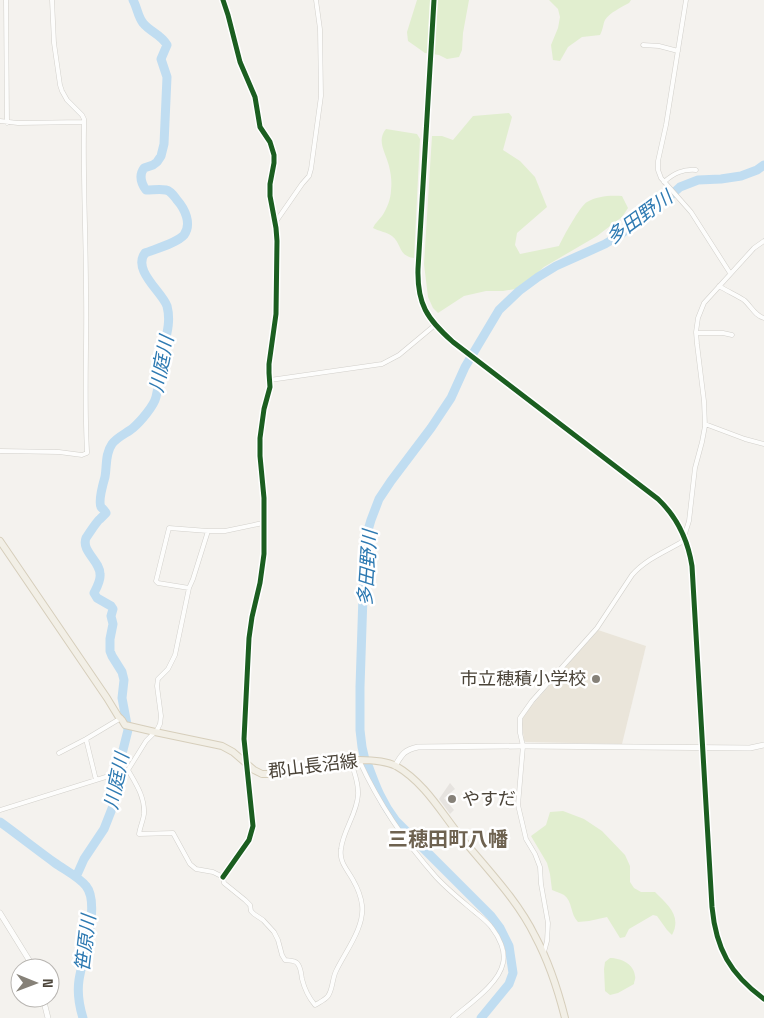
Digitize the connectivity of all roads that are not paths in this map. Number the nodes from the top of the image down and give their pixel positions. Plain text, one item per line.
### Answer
1 (6, 0) edge
2 (52, 0) edge
3 (223, 0) edge
4 (316, 0) edge
5 (434, 0) edge
6 (686, 0) edge
7 (0, 29) edge
8 (6, 29) junction
9 (643, 45) dead end
10 (678, 51) junction
11 (0, 121) edge
12 (84, 122) junction
13 (7, 123) junction
14 (696, 170) dead end
15 (665, 183) junction
16 (274, 222) junction
17 (764, 241) edge
18 (730, 273) junction
19 (720, 286) junction
20 (764, 318) edge
21 (435, 324) junction
22 (696, 333) junction
23 (732, 336) dead end
24 (270, 380) junction
25 (705, 424) junction
26 (764, 444) edge
27 (0, 451) edge
28 (263, 523) junction
29 (208, 531) junction
30 (684, 536) junction
31 (0, 541) edge
32 (189, 588) junction
33 (121, 719) junction
34 (154, 732) junction
35 (86, 739) junction
36 (764, 745) edge
37 (522, 746) junction
38 (702, 747) junction
39 (59, 753) dead end
40 (359, 760) junction
41 (351, 761) junction
42 (246, 764) junction
43 (395, 766) junction
44 (126, 771) junction
45 (96, 780) junction
46 (0, 810) edge
47 (223, 877) junction
48 (0, 913) edge
49 (544, 954) junction
50 (28, 958) edge
51 (764, 999) edge
52 (453, 1018) edge
53 (565, 1018) edge

1 - 8 street
2 - 12 street
3 - 16 street
4 - 16 street
5 - 21 street
6 - 10 street
7 - 8 street
8 - 13 street
9 - 10 street
10 - 15 street
11 - 13 street
12 - 13 street
12 - 27 street
14 - 15 street
15 - 18 street
16 - 24 street
17 - 18 street
18 - 19 street
19 - 20 street
19 - 22 street
21 - 24 street
21 - 30 street
22 - 23 street
22 - 25 street
24 - 28 street
25 - 26 street
25 - 30 street
28 - 29 street
28 - 42 street
29 - 32 street
29 - 32 street
30 - 37 street
30 - 38 street
31 - 33 main road, 郡山長沼線
32 - 34 street
33 - 34 main road, 郡山長沼線
33 - 35 street
34 - 42 main road, 郡山長沼線
34 - 44 street
35 - 39 street
35 - 45 street
36 - 38 street
37 - 38 street
37 - 43 street
37 - 49 street
38 - 51 street
40 - 41 main road, 郡山長沼線
40 - 43 main road, 郡山長沼線
40 - 52 street
41 - 42 main road, 郡山長沼線
41 - 47 street
42 - 47 street
43 - 49 main road, 郡山長沼線
44 - 45 street
44 - 47 street
45 - 46 street
48 - 50 street
49 - 53 main road, 郡山長沼線

